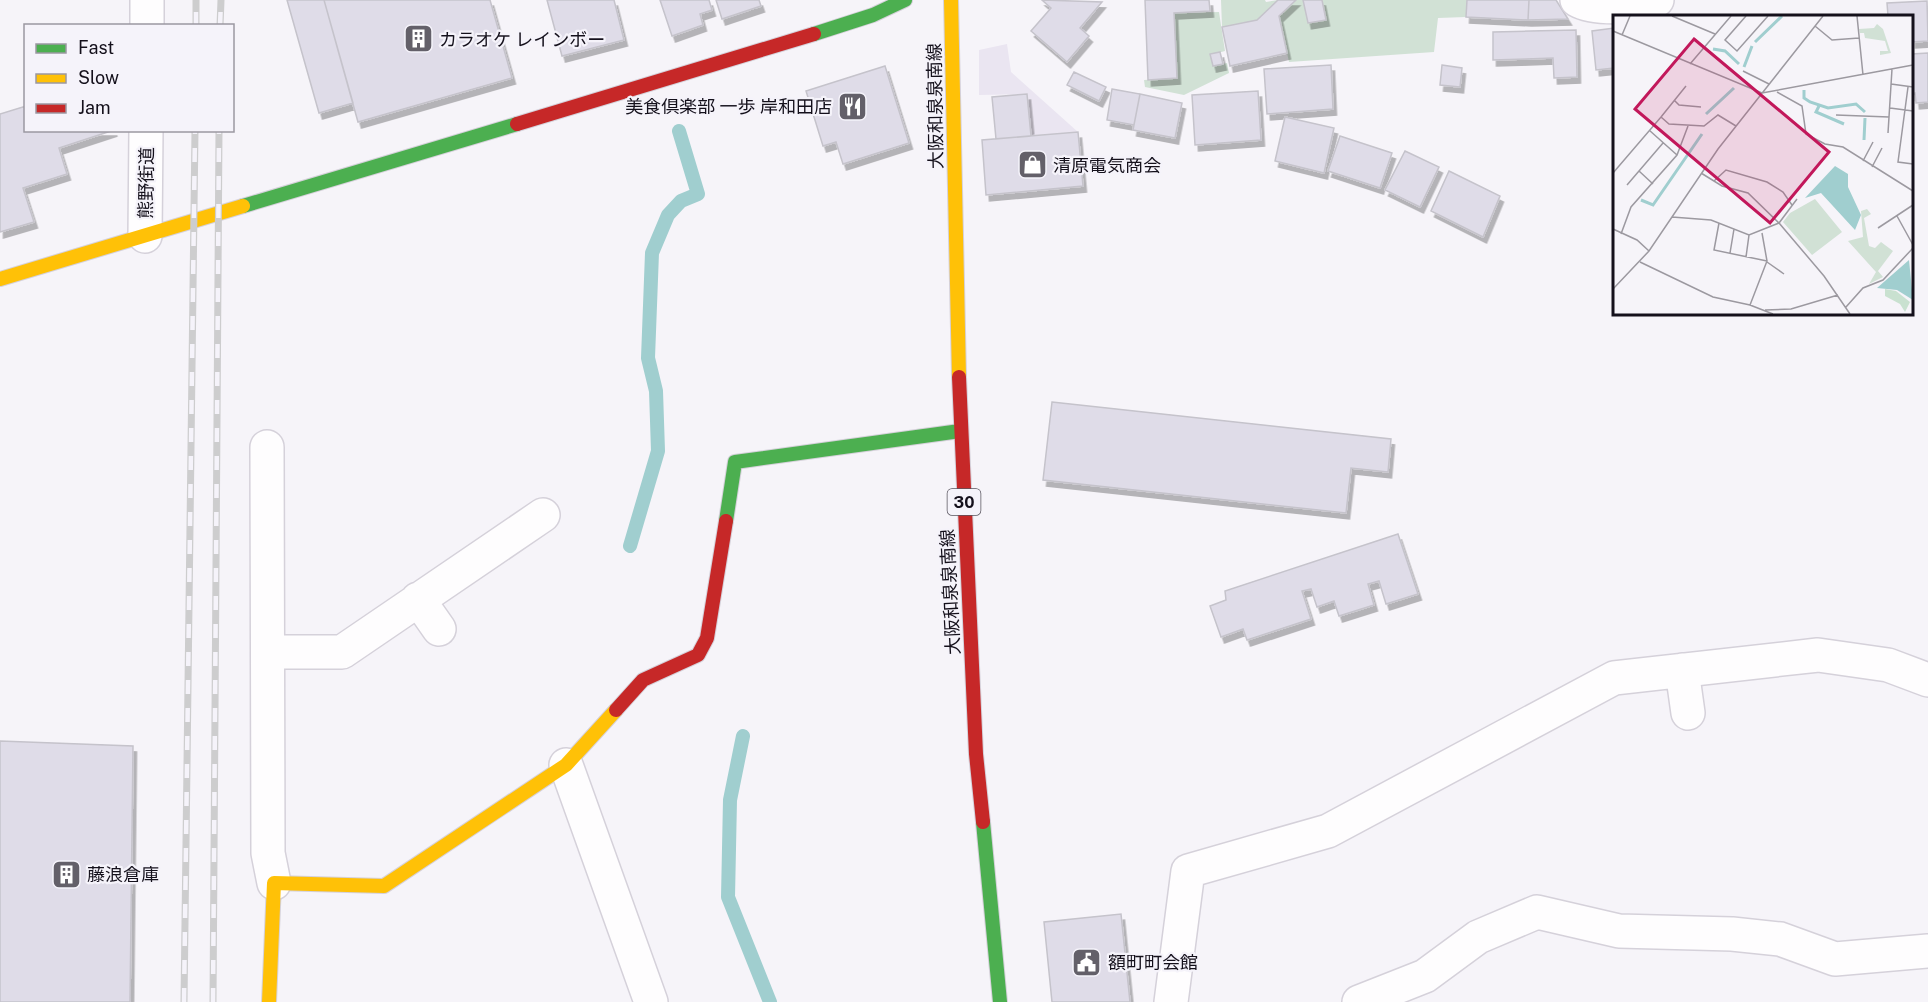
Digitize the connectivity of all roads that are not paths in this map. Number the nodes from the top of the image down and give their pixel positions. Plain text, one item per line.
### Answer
1 (147, 0) edge
2 (905, 0) edge
3 (951, 0) edge
4 (1577, 0) edge
5 (1657, 0) edge
6 (147, 24) edge
7 (146, 132) edge
8 (145, 236) junction
9 (0, 279) edge
10 (960, 431) junction
11 (267, 447) dead end
12 (543, 516) dead end
13 (418, 599) junction
14 (439, 629) dead end
15 (268, 652) junction
16 (1682, 670) junction
17 (1928, 680) edge
18 (1688, 713) dead end
19 (566, 765) junction
20 (274, 883) junction
21 (1928, 951) edge
22 (269, 1002) edge
23 (651, 1002) edge
24 (1000, 1002) edge
25 (1171, 1002) edge
26 (1359, 1002) edge

1 - 6 street
2 - 8 street
3 - 10 street, 大阪和泉泉南線 / 30
4 - 5 street
7 - 8 street, 熊野街道
8 - 9 street
10 - 19 street
10 - 24 street, 大阪和泉泉南線 / 30
11 - 15 street
12 - 13 street
13 - 14 street
13 - 15 street
15 - 20 street
16 - 17 street
16 - 18 street
16 - 25 street
19 - 20 street
19 - 23 street
20 - 22 street
21 - 26 street

